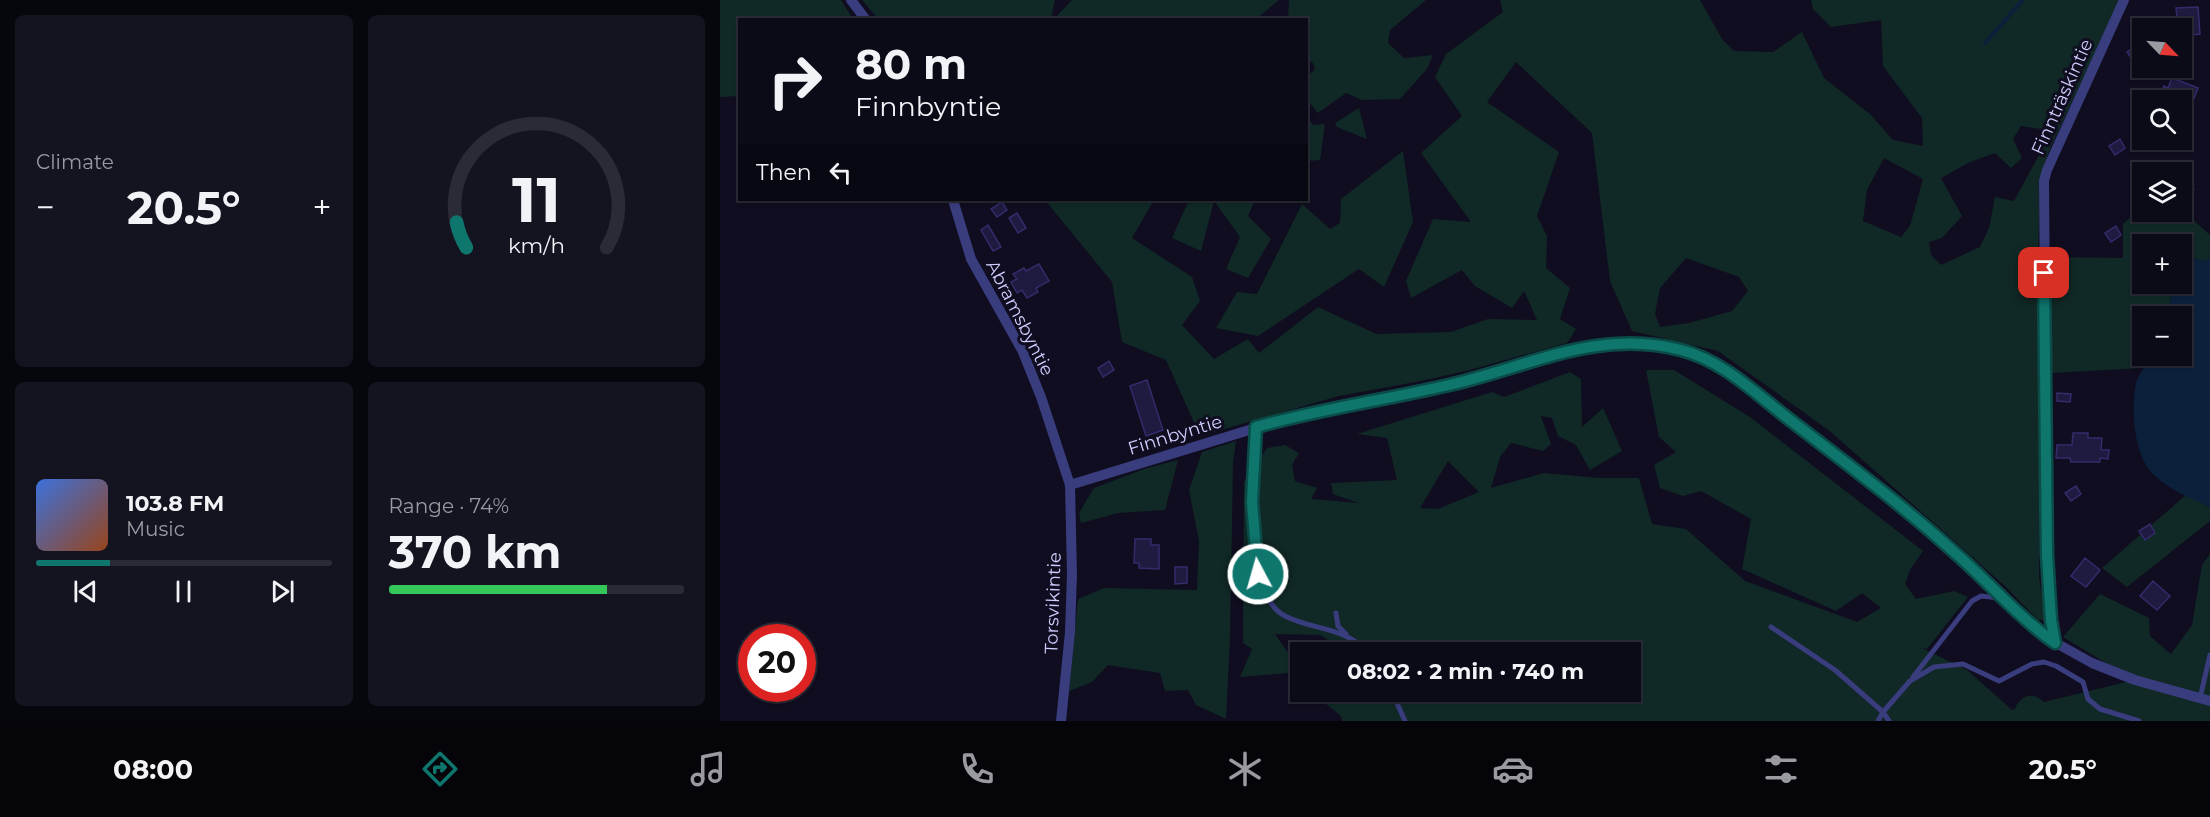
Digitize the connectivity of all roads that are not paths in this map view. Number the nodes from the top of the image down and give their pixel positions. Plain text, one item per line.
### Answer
1 (851, 0) edge
2 (2124, 0) edge
3 (864, 18) edge
4 (953, 201) edge
5 (1256, 427) junction
6 (1071, 485) junction
7 (2001, 598) junction
8 (1336, 613) dead end
9 (1771, 627) dead end
10 (1347, 635) junction
11 (1358, 642) edge
12 (2055, 643) junction
13 (2210, 655) edge
14 (1910, 681) junction
15 (2205, 699) edge
16 (1396, 702) edge
17 (1883, 712) junction
18 (1060, 721) edge
19 (1404, 721) edge
20 (1878, 721) edge
21 (1889, 721) edge
22 (2139, 721) edge

1 - 3 street
2 - 12 street, Finnträskintie
4 - 6 street, Abramsbyntie
5 - 6 street, Finnbyntie
5 - 7 street, Finnbyntie
5 - 10 lane
6 - 18 street, Torsvikintie
7 - 12 street, Finnbyntie
7 - 14 lane
8 - 10 lane
9 - 17 lane
10 - 11 lane
12 - 15 street, Finnbyntie
13 - 15 lane
14 - 17 lane
14 - 22 lane
16 - 19 lane
17 - 20 lane
17 - 21 lane

